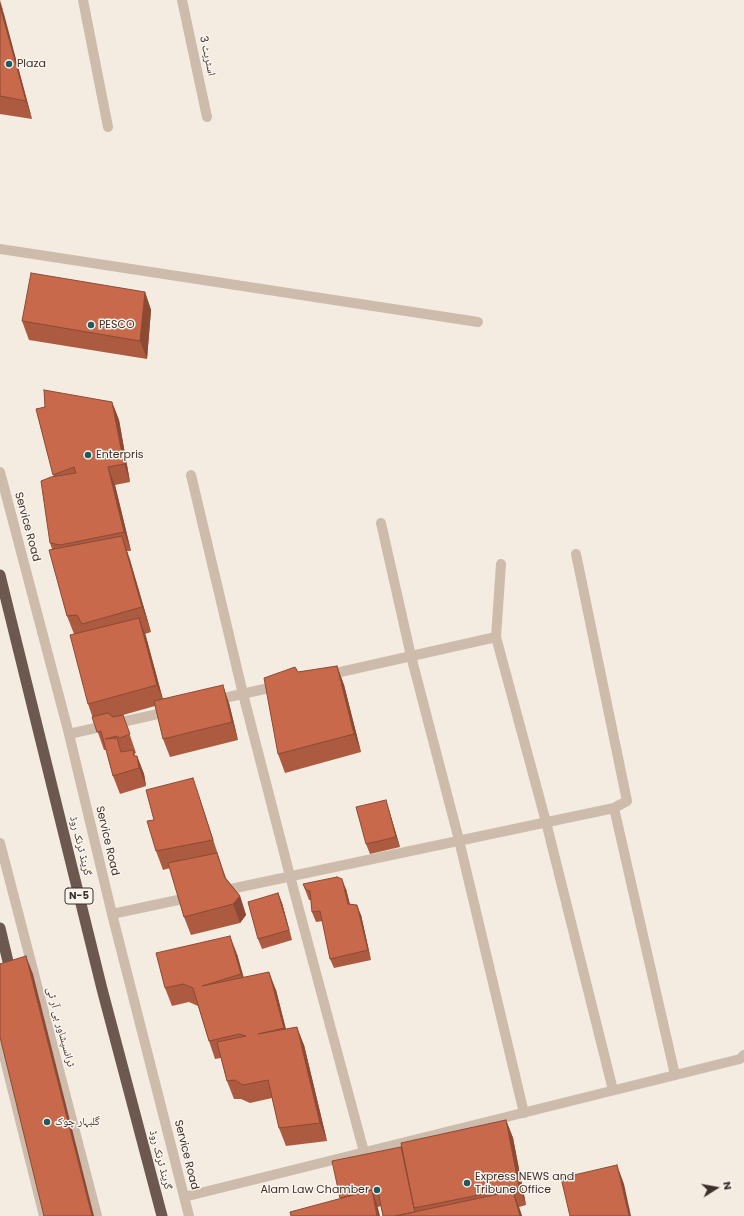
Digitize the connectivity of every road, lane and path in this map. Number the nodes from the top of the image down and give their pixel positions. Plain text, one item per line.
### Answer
1 (83, 0) edge
2 (182, 0) edge
3 (207, 117) dead end
4 (108, 127) dead end
5 (0, 249) edge
6 (478, 322) dead end
7 (0, 472) edge
8 (191, 475) dead end
9 (381, 523) dead end
10 (576, 554) dead end
11 (501, 564) dead end
12 (0, 575) edge
13 (496, 637) junction
14 (411, 656) junction
15 (319, 677) edge
16 (289, 684) edge
17 (243, 694) junction
18 (205, 703) edge
19 (182, 708) edge
20 (68, 734) junction
21 (614, 808) junction
22 (546, 822) junction
23 (459, 840) junction
24 (0, 843) edge
25 (290, 876) junction
26 (112, 914) junction
27 (0, 928) edge
28 (13, 981) edge
29 (0, 1040) edge
30 (744, 1055) edge
31 (675, 1075) junction
32 (614, 1090) junction
33 (524, 1113) junction
34 (364, 1152) junction
35 (184, 1197) junction
36 (44, 1216) edge
37 (97, 1216) edge
38 (162, 1216) edge
39 (189, 1216) edge

1 - 4 street
2 - 3 street, اسٹریٹ 3
5 - 6 street
7 - 20 street, Service Road
8 - 17 street
9 - 14 street
10 - 21 street
11 - 13 street
12 - 38 highway, گرینڈ ٹرنک روڈ / N-5
13 - 14 street
13 - 22 street
14 - 15 street
14 - 23 street
16 - 17 street
17 - 18 street
17 - 25 street
19 - 20 street
20 - 26 street, Service Road
21 - 22 street
21 - 31 street
22 - 23 street
22 - 32 street
23 - 25 street
23 - 33 street
24 - 37 street, ٹرانسپشاور بی آر ٹی
25 - 26 street
25 - 34 street
26 - 35 street, Service Road
27 - 28 highway
29 - 36 street
30 - 31 street
31 - 32 street
32 - 33 street
33 - 34 street
34 - 35 street
35 - 39 street, Service Road

